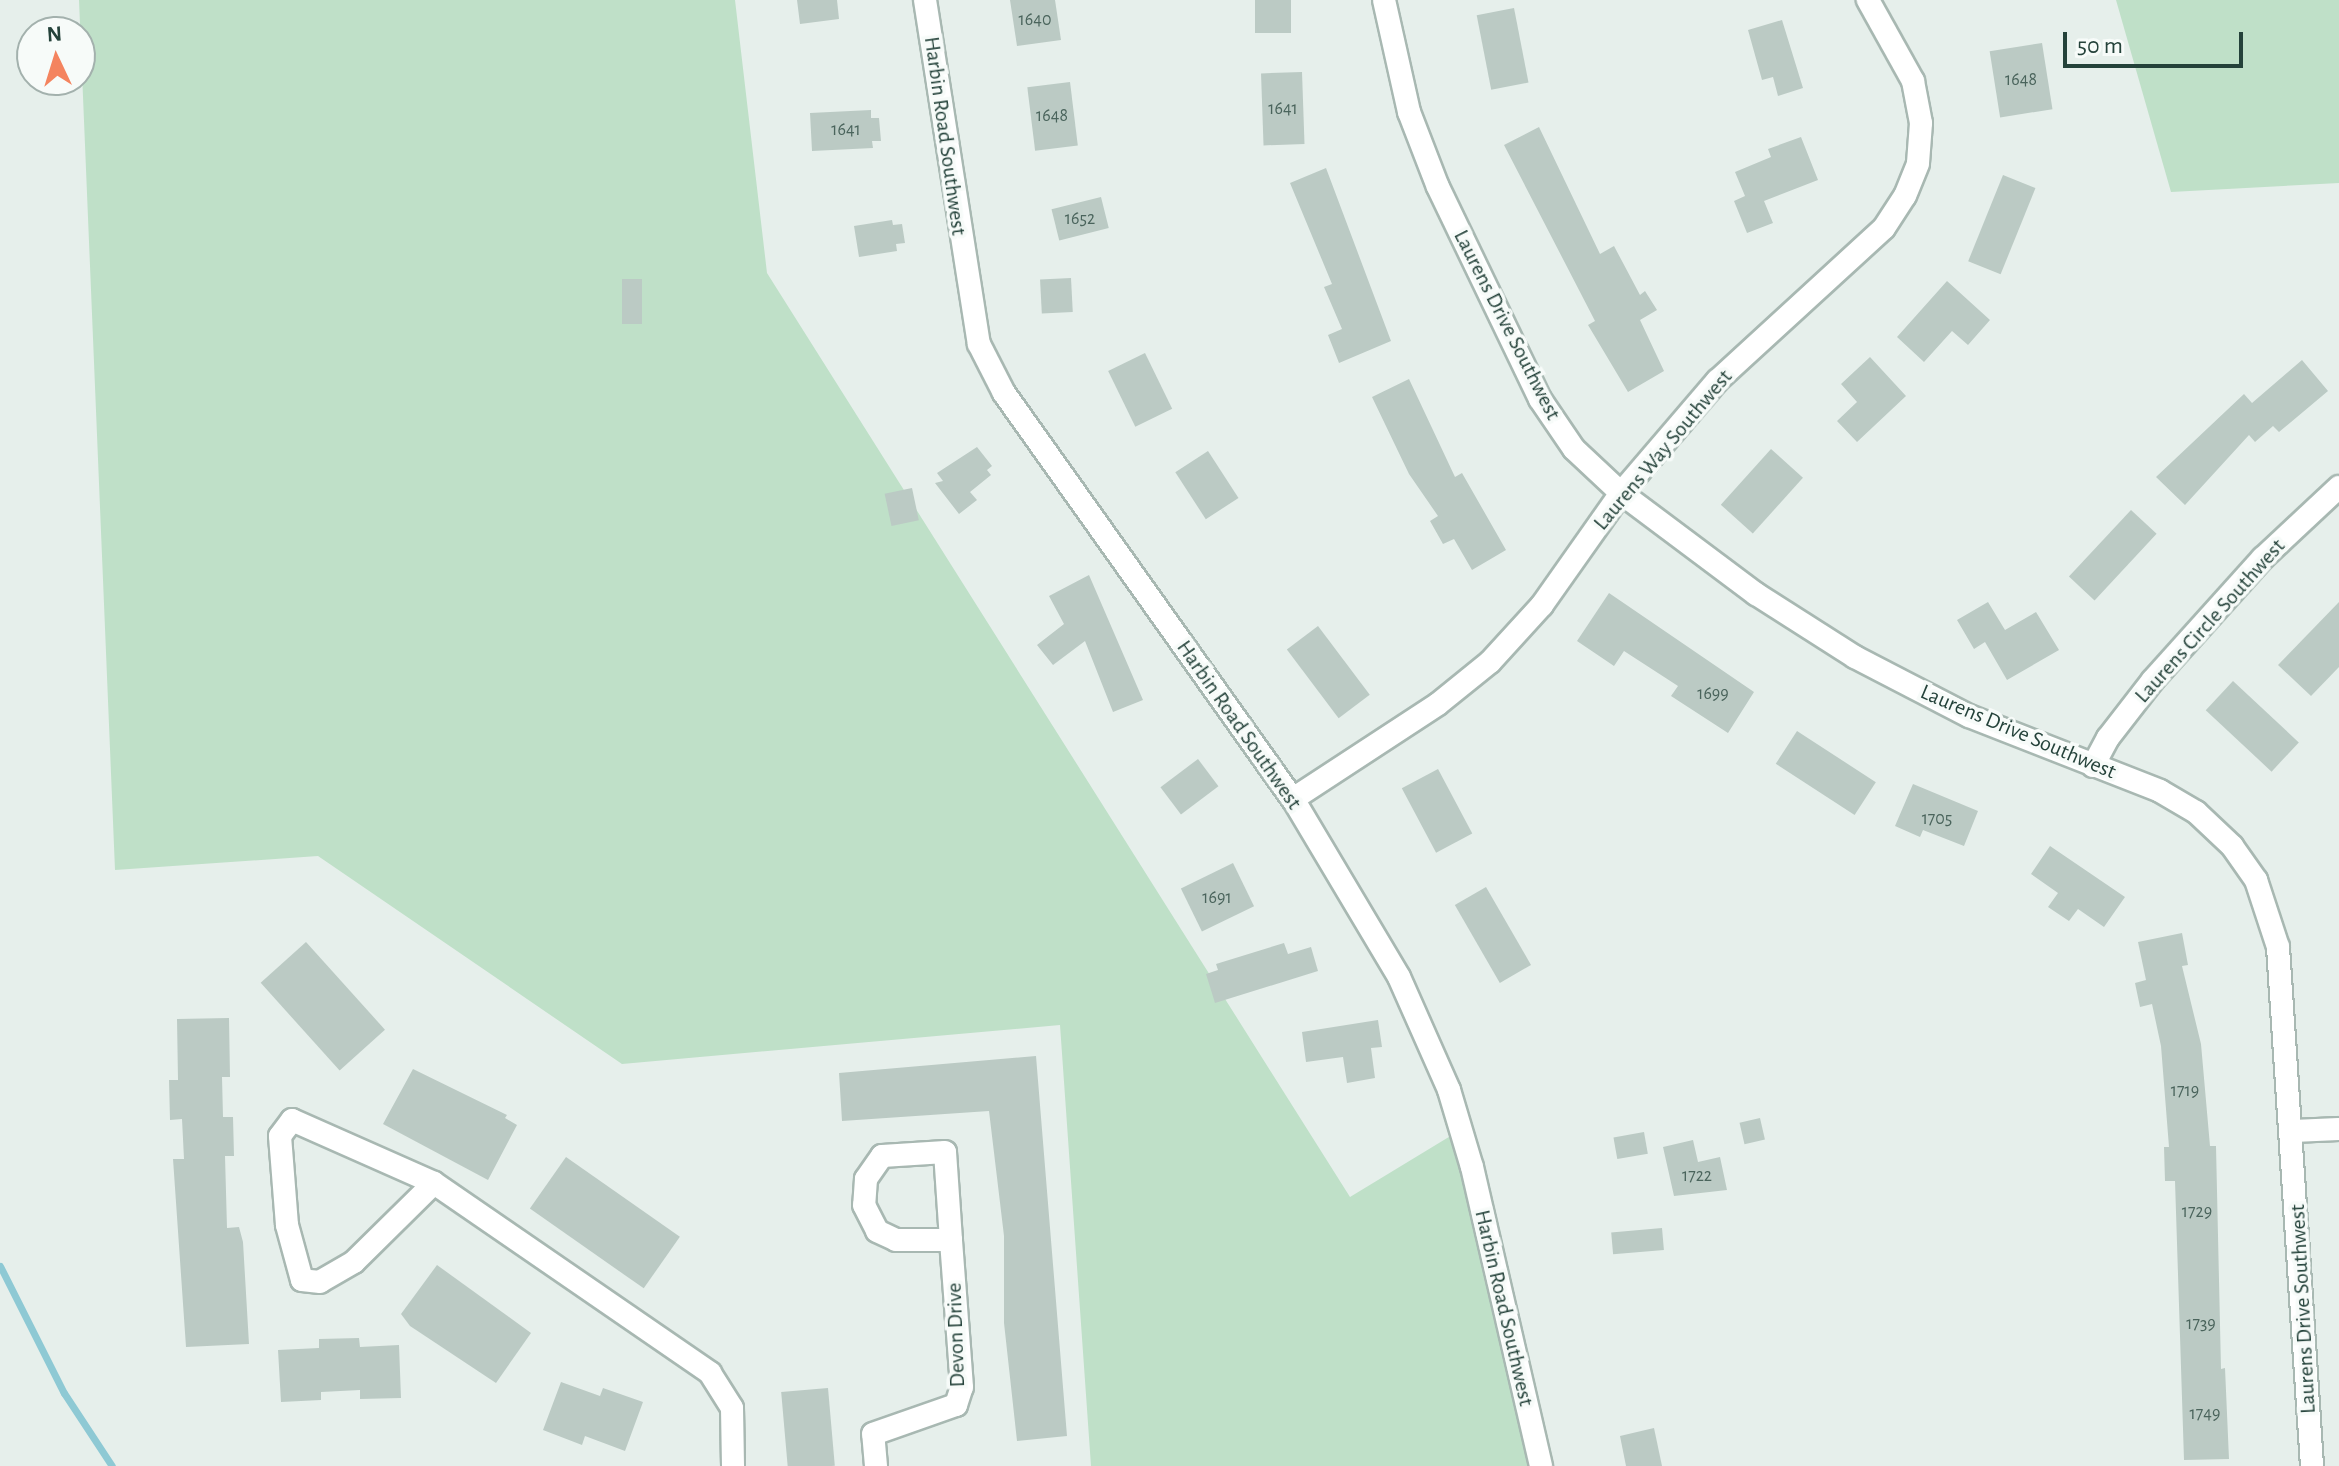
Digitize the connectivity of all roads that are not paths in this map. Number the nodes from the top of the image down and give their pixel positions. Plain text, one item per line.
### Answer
1 (925, 0) edge
2 (1384, 0) edge
3 (1868, 0) edge
4 (2339, 487) edge
5 (1621, 493) junction
6 (2093, 766) junction
7 (1293, 799) junction
8 (2339, 1129) edge
9 (2293, 1131) junction
10 (434, 1183) junction
11 (951, 1240) junction
12 (733, 1466) edge
13 (876, 1466) edge
14 (1541, 1466) edge
15 (2312, 1466) edge

1 - 7 street, Harbin Road Southwest
2 - 5 street, Laurens Drive Southwest
3 - 5 street, Laurens Way Southwest
4 - 6 street, Laurens Circle Southwest
5 - 6 street, Laurens Drive Southwest
5 - 7 street, Laurens Way Southwest
6 - 9 street, Laurens Drive Southwest
7 - 14 street, Harbin Road Southwest
8 - 9 street
9 - 15 street, Laurens Drive Southwest
10 - 10 street
10 - 12 street
11 - 11 street, Devon Drive
11 - 13 street, Devon Drive

